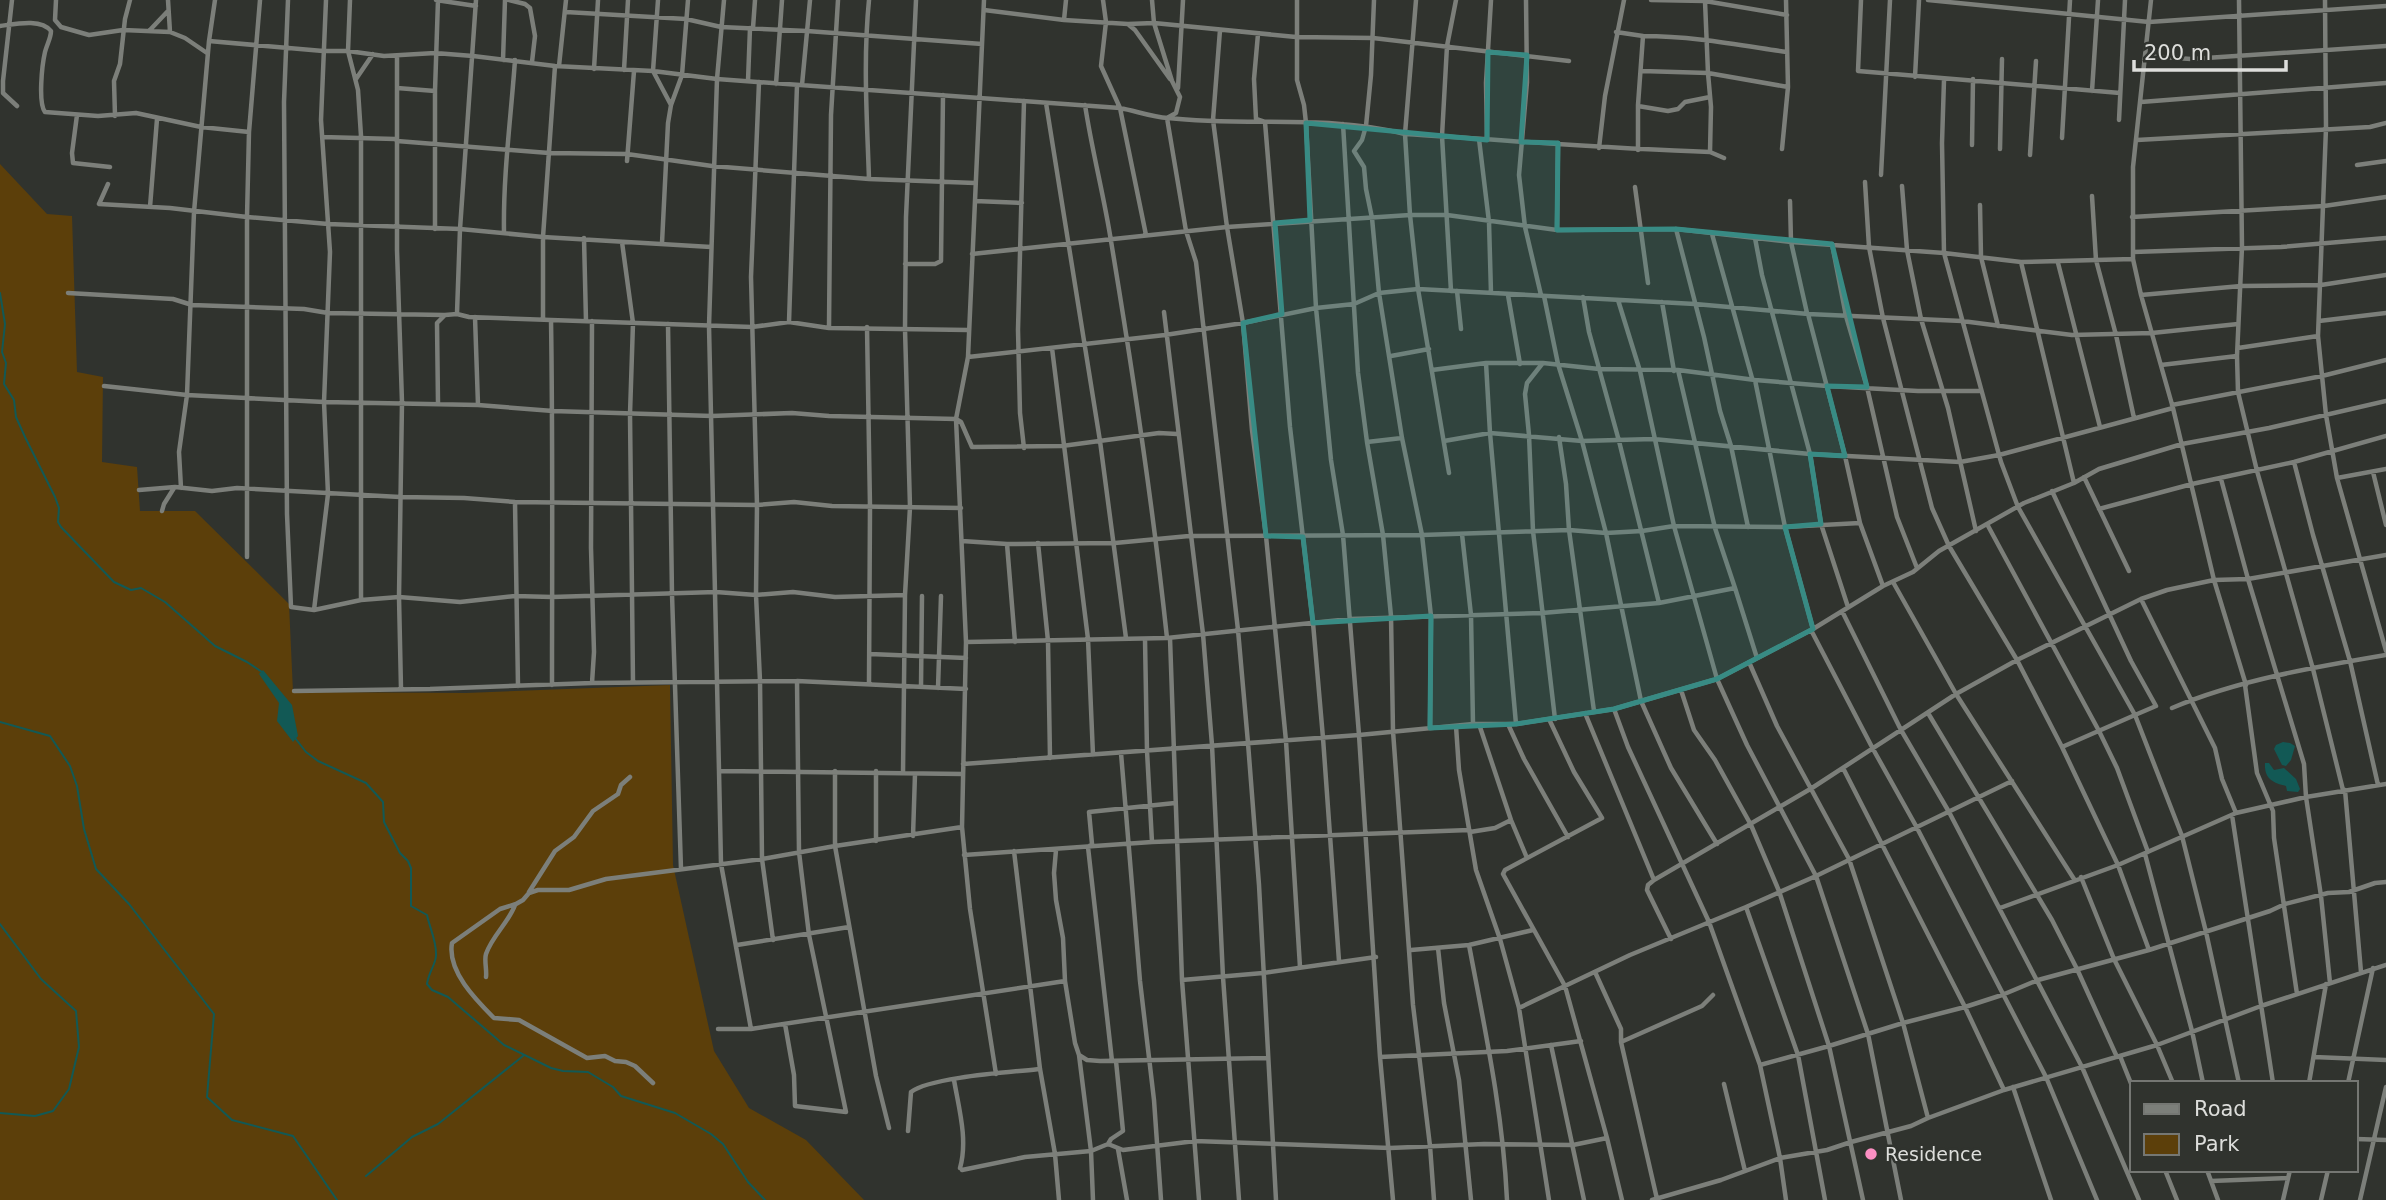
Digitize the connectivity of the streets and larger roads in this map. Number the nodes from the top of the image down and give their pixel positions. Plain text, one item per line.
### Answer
1 (12, 0) edge
2 (56, 0) edge
3 (130, 0) edge
4 (167, 0) edge
5 (215, 0) edge
6 (260, 0) edge
7 (288, 0) edge
8 (326, 0) edge
9 (350, 0) edge
10 (438, 0) edge
11 (507, 0) edge
12 (566, 0) edge
13 (598, 0) edge
14 (628, 0) edge
15 (658, 0) edge
16 (688, 0) edge
17 (724, 0) edge
18 (755, 0) edge
19 (782, 0) edge
20 (810, 0) edge
21 (838, 0) edge
22 (869, 0) edge
23 (916, 0) edge
24 (984, 0) edge
25 (1066, 0) edge
26 (1103, 0) edge
27 (1152, 0) edge
28 (1183, 0) edge
29 (1297, 0) edge
30 (1374, 0) edge
31 (1416, 0) edge
32 (1455, 0) edge
33 (1491, 0) edge
34 (1526, 0) edge
35 (1624, 0) edge
36 (1651, 0) edge
37 (1786, 0) edge
38 (1861, 0) edge
39 (1890, 0) edge
40 (1919, 0) edge
41 (1928, 0) edge
42 (2070, 0) edge
43 (2098, 0) edge
44 (2124, 0) edge
45 (2151, 0) edge
46 (2239, 0) edge
47 (2325, 0) edge
48 (1705, 1) edge
49 (476, 3) edge
50 (2386, 6) edge
51 (984, 10) junction
52 (2325, 11) junction
53 (168, 12) junction
54 (566, 12) junction
55 (55, 13) junction
56 (597, 13) junction
57 (2068, 13) junction
58 (628, 14) junction
59 (1787, 15) junction
60 (657, 16) junction
61 (2096, 16) junction
62 (2240, 17) junction
63 (686, 19) junction
64 (1064, 20) junction
65 (2122, 20) junction
66 (1105, 22) junction
67 (2150, 22) junction
68 (1154, 23) junction
69 (1128, 24) junction
70 (9, 25) junction
71 (0, 26) edge
72 (1182, 26) junction
73 (61, 27) junction
74 (721, 27) junction
75 (50, 28) junction
76 (751, 28) junction
77 (123, 30) junction
78 (780, 30) junction
79 (1220, 30) junction
80 (148, 31) junction
81 (807, 31) junction
82 (170, 32) junction
83 (1616, 32) junction
84 (837, 33) junction
85 (1258, 34) junction
86 (866, 35) junction
87 (1643, 36) junction
88 (1296, 37) junction
89 (1373, 38) junction
90 (914, 39) junction
91 (1708, 40) junction
92 (209, 41) junction
93 (256, 44) junction
94 (982, 44) junction
95 (1412, 44) junction
96 (285, 46) junction
97 (1447, 46) junction
98 (2386, 46) edge
99 (2327, 50) junction
100 (323, 51) junction
101 (348, 51) junction
102 (1488, 52) junction
103 (1787, 52) junction
104 (208, 53) junction
105 (435, 53) junction
106 (373, 54) junction
107 (1527, 55) junction
108 (2238, 55) junction
109 (473, 56) junction
110 (2146, 56) junction
111 (397, 57) junction
112 (503, 60) junction
113 (515, 60) junction
114 (2002, 60) dead end
115 (1569, 61) dead end
116 (2036, 61) dead end
117 (532, 62) junction
118 (557, 66) junction
119 (594, 69) junction
120 (624, 70) junction
121 (634, 71) junction
122 (653, 71) junction
123 (1642, 71) junction
124 (1708, 73) junction
125 (1886, 73) junction
126 (682, 75) junction
127 (1915, 77) junction
128 (1973, 78) dead end
129 (356, 79) junction
130 (717, 79) junction
131 (1944, 80) dead end
132 (748, 81) junction
133 (759, 82) junction
134 (1172, 82) junction
135 (776, 83) junction
136 (2386, 83) edge
137 (799, 85) junction
138 (1788, 87) junction
139 (397, 88) junction
140 (832, 88) junction
141 (2064, 88) junction
142 (2326, 88) junction
143 (1178, 89) junction
144 (866, 90) junction
145 (435, 91) junction
146 (2092, 91) junction
147 (910, 93) junction
148 (2120, 93) junction
149 (2239, 93) junction
150 (943, 95) junction
151 (980, 97) junction
152 (1710, 97) junction
153 (1024, 101) junction
154 (2141, 102) junction
155 (1046, 103) junction
156 (671, 105) junction
157 (1085, 105) junction
158 (17, 106) dead end
159 (1637, 106) junction
160 (1120, 108) junction
161 (77, 115) junction
162 (115, 116) junction
163 (1167, 118) junction
164 (157, 119) junction
165 (1213, 120) junction
166 (2119, 120) dead end
167 (1265, 122) junction
168 (1306, 123) junction
169 (2386, 123) edge
170 (1343, 124) junction
171 (1366, 126) junction
172 (201, 127) junction
173 (2326, 128) junction
174 (248, 132) junction
175 (1405, 134) junction
176 (2239, 134) junction
177 (361, 136) junction
178 (1442, 136) junction
179 (322, 137) junction
180 (2062, 138) dead end
181 (1479, 139) junction
182 (1487, 139) junction
183 (397, 140) junction
184 (2137, 140) junction
185 (1521, 142) junction
186 (1558, 143) junction
187 (435, 145) junction
188 (1972, 145) dead end
189 (466, 146) junction
190 (1599, 148) junction
191 (1782, 149) dead end
192 (2000, 149) dead end
193 (509, 150) junction
194 (1638, 150) junction
195 (1710, 152) junction
196 (549, 153) junction
197 (627, 154) junction
198 (2030, 155) dead end
199 (1724, 158) dead end
200 (665, 160) junction
201 (626, 161) dead end
202 (2386, 161) edge
203 (2357, 165) dead end
204 (110, 167) dead end
205 (755, 171) junction
206 (793, 172) junction
207 (1881, 174) dead end
208 (831, 176) junction
209 (869, 179) junction
210 (907, 181) junction
211 (942, 182) junction
212 (975, 183) junction
213 (1865, 183) dead end
214 (108, 184) dead end
215 (1902, 186) dead end
216 (1634, 187) dead end
217 (2092, 196) dead end
218 (2386, 197) edge
219 (975, 201) junction
220 (1790, 201) dead end
221 (1022, 203) junction
222 (1980, 205) dead end
223 (2324, 206) junction
224 (150, 207) junction
225 (2242, 210) junction
226 (194, 212) junction
227 (1410, 215) junction
228 (1447, 215) junction
229 (247, 217) junction
230 (2132, 217) junction
231 (1372, 218) junction
232 (286, 220) junction
233 (1310, 220) junction
234 (1348, 220) junction
235 (1489, 222) junction
236 (1275, 223) junction
237 (328, 224) junction
238 (361, 224) junction
239 (398, 226) junction
240 (1525, 226) junction
241 (1227, 227) junction
242 (435, 229) junction
243 (460, 229) junction
244 (1639, 229) junction
245 (1676, 229) junction
246 (1557, 230) junction
247 (1186, 231) junction
248 (505, 232) junction
249 (1712, 234) junction
250 (1146, 235) junction
251 (543, 237) junction
252 (584, 238) junction
253 (1755, 238) junction
254 (2386, 238) edge
255 (1111, 239) junction
256 (622, 242) junction
257 (1791, 242) junction
258 (662, 243) junction
259 (1070, 244) junction
260 (1832, 244) junction
261 (2322, 244) junction
262 (711, 247) junction
263 (1869, 247) junction
264 (2242, 247) junction
265 (1021, 248) junction
266 (1907, 250) junction
267 (2133, 252) junction
268 (1944, 253) junction
269 (972, 254) junction
270 (1980, 257) junction
271 (2133, 259) junction
272 (2096, 260) junction
273 (2021, 262) junction
274 (2058, 263) junction
275 (905, 264) junction
276 (2386, 275) edge
277 (1648, 283) dead end
278 (2321, 285) junction
279 (2241, 286) junction
280 (1418, 289) junction
281 (1454, 291) junction
282 (68, 293) dead end
283 (1380, 293) junction
284 (1491, 293) junction
285 (1508, 295) junction
286 (1542, 295) junction
287 (2141, 295) junction
288 (1583, 297) junction
289 (1619, 300) junction
290 (1662, 302) junction
291 (1354, 304) junction
292 (1695, 304) junction
293 (192, 305) junction
294 (248, 307) junction
295 (1734, 307) junction
296 (1316, 308) junction
297 (286, 309) junction
298 (1772, 309) junction
299 (1164, 312) dead end
300 (328, 313) junction
301 (362, 313) junction
302 (2386, 313) edge
303 (400, 314) junction
304 (457, 314) junction
305 (1282, 314) junction
306 (1808, 314) junction
307 (445, 315) junction
308 (1846, 316) junction
309 (475, 317) junction
310 (1883, 318) junction
311 (543, 319) junction
312 (1921, 319) junction
313 (551, 320) junction
314 (589, 321) junction
315 (1962, 321) junction
316 (2319, 321) junction
317 (789, 322) junction
318 (632, 323) junction
319 (1243, 323) junction
320 (668, 324) junction
321 (2238, 324) junction
322 (709, 326) junction
323 (1998, 326) junction
324 (752, 327) junction
325 (867, 327) junction
326 (829, 328) junction
327 (1204, 328) junction
328 (905, 329) junction
329 (968, 330) junction
330 (1461, 330) dead end
331 (2037, 332) junction
332 (2152, 333) junction
333 (1165, 335) junction
334 (2078, 335) junction
335 (2116, 335) junction
336 (2318, 336) junction
337 (1126, 340) junction
338 (1086, 345) junction
339 (1052, 348) junction
340 (2238, 348) junction
341 (1429, 349) junction
342 (1019, 352) junction
343 (1391, 355) junction
344 (2237, 356) junction
345 (968, 357) junction
346 (2386, 360) edge
347 (1486, 363) junction
348 (1543, 363) junction
349 (1520, 364) junction
350 (1558, 364) junction
351 (2161, 365) junction
352 (1599, 369) junction
353 (1432, 370) junction
354 (1676, 370) junction
355 (1640, 371) junction
356 (1713, 374) junction
357 (2322, 376) junction
358 (1753, 379) junction
359 (1791, 383) junction
360 (104, 386) dead end
361 (1826, 386) junction
362 (1867, 387) junction
363 (1902, 388) junction
364 (1943, 389) junction
365 (1981, 391) junction
366 (2238, 393) junction
367 (187, 395) junction
368 (247, 397) junction
369 (287, 399) junction
370 (362, 401) junction
371 (2386, 401) edge
372 (324, 402) junction
373 (402, 402) junction
374 (438, 403) junction
375 (478, 405) junction
376 (2172, 406) junction
377 (553, 411) junction
378 (591, 412) junction
379 (630, 414) junction
380 (670, 415) junction
381 (754, 415) junction
382 (2326, 415) junction
383 (712, 416) junction
384 (868, 417) junction
385 (2134, 418) junction
386 (906, 419) junction
387 (956, 419) junction
388 (2100, 427) junction
389 (2248, 432) junction
390 (1490, 433) junction
391 (1177, 434) junction
392 (1529, 435) junction
393 (1141, 436) junction
394 (2063, 436) junction
395 (2386, 436) edge
396 (1559, 437) junction
397 (1402, 438) junction
398 (1653, 439) junction
399 (1100, 441) junction
400 (1444, 441) junction
401 (1582, 441) junction
402 (1619, 441) junction
403 (1367, 442) junction
404 (1693, 443) junction
405 (2182, 444) junction
406 (1062, 446) junction
407 (1731, 446) junction
408 (1024, 448) junction
409 (1770, 449) junction
410 (2332, 451) junction
411 (1810, 454) junction
412 (1999, 455) junction
413 (1846, 456) junction
414 (1883, 459) junction
415 (1919, 459) junction
416 (1960, 462) junction
417 (2294, 462) junction
418 (2386, 469) edge
419 (2257, 471) junction
420 (2373, 472) junction
421 (1449, 473) dead end
422 (2084, 477) junction
423 (2337, 478) junction
424 (2221, 479) junction
425 (2074, 483) junction
426 (2192, 484) junction
427 (178, 488) junction
428 (247, 489) junction
429 (138, 490) dead end
430 (287, 490) junction
431 (2052, 491) junction
432 (328, 494) junction
433 (363, 494) junction
434 (400, 497) junction
435 (515, 502) junction
436 (551, 502) junction
437 (591, 503) junction
438 (632, 503) junction
439 (671, 504) junction
440 (714, 505) junction
441 (757, 505) junction
442 (870, 507) junction
443 (910, 507) junction
444 (2018, 507) junction
445 (2384, 507) edge
446 (961, 508) junction
447 (2099, 509) junction
448 (162, 511) dead end
449 (1860, 523) junction
450 (1821, 524) junction
451 (1987, 524) junction
452 (2386, 525) edge
453 (1674, 526) junction
454 (1748, 527) junction
455 (1785, 527) junction
456 (1715, 528) junction
457 (1569, 530) junction
458 (1533, 531) junction
459 (1642, 531) junction
460 (1976, 531) junction
461 (1499, 533) junction
462 (1606, 533) junction
463 (1462, 534) junction
464 (1343, 535) junction
465 (1383, 535) junction
466 (1422, 535) junction
467 (1189, 536) junction
468 (1227, 536) junction
469 (1266, 536) junction
470 (1303, 537) junction
471 (1157, 538) junction
472 (961, 541) junction
473 (1038, 543) junction
474 (1076, 543) junction
475 (1115, 543) junction
476 (1007, 544) junction
477 (1949, 546) junction
478 (2386, 555) edge
479 (247, 557) dead end
480 (2360, 559) junction
481 (2323, 566) junction
482 (1917, 568) junction
483 (2129, 571) dead end
484 (2285, 572) junction
485 (2248, 579) junction
486 (2214, 580) junction
487 (1893, 582) junction
488 (1883, 586) junction
489 (1735, 588) junction
490 (716, 592) junction
491 (672, 594) junction
492 (631, 595) junction
493 (756, 595) junction
494 (1692, 595) junction
495 (515, 596) junction
496 (592, 596) junction
497 (870, 596) junction
498 (905, 596) junction
499 (922, 596) dead end
500 (940, 596) dead end
501 (399, 597) junction
502 (552, 597) junction
503 (2141, 599) junction
504 (361, 600) junction
505 (1659, 603) junction
506 (1620, 605) junction
507 (1849, 607) junction
508 (1581, 608) junction
509 (314, 610) junction
510 (1842, 611) junction
511 (1508, 612) junction
512 (1542, 613) junction
513 (1471, 615) junction
514 (2109, 615) junction
515 (1391, 616) junction
516 (1430, 616) junction
517 (1350, 619) junction
518 (1313, 623) junction
519 (2086, 626) junction
520 (1274, 627) junction
521 (1238, 630) junction
522 (1812, 630) junction
523 (1203, 634) junction
524 (1168, 638) junction
525 (1088, 639) junction
526 (1126, 639) junction
527 (1145, 639) junction
528 (1048, 641) junction
529 (966, 642) junction
530 (1015, 642) junction
531 (2052, 643) junction
532 (2386, 653) edge
533 (870, 654) junction
534 (905, 655) junction
535 (921, 657) junction
536 (939, 657) junction
537 (966, 659) junction
538 (1757, 659) junction
539 (2017, 660) junction
540 (2350, 661) junction
541 (1749, 662) junction
542 (2313, 669) junction
543 (2278, 676) junction
544 (1717, 679) junction
545 (760, 681) junction
546 (797, 681) junction
547 (633, 682) junction
548 (676, 682) junction
549 (592, 683) junction
550 (718, 683) junction
551 (869, 683) junction
552 (552, 685) junction
553 (2245, 685) junction
554 (904, 686) junction
555 (518, 687) junction
556 (921, 687) junction
557 (938, 688) junction
558 (401, 689) junction
559 (966, 690) junction
560 (294, 691) dead end
561 (1681, 691) junction
562 (1956, 694) junction
563 (2191, 700) junction
564 (1642, 701) junction
565 (2172, 708) dead end
566 (1614, 709) junction
567 (1594, 711) junction
568 (1585, 713) junction
569 (1928, 713) junction
570 (2135, 715) junction
571 (1552, 719) junction
572 (1476, 724) junction
573 (1508, 724) junction
574 (1516, 724) junction
575 (1455, 726) junction
576 (1430, 728) junction
577 (1901, 730) junction
578 (1394, 731) junction
579 (2099, 731) junction
580 (1359, 735) junction
581 (1323, 738) junction
582 (1286, 741) junction
583 (1248, 743) junction
584 (1212, 746) junction
585 (2062, 747) junction
586 (1175, 749) junction
587 (1872, 749) junction
588 (1147, 751) junction
589 (1121, 752) junction
590 (1093, 755) junction
591 (1050, 758) junction
592 (963, 764) junction
593 (1843, 768) junction
594 (719, 771) junction
595 (759, 771) junction
596 (799, 771) junction
597 (835, 771) junction
598 (876, 771) junction
599 (903, 773) junction
600 (915, 774) junction
601 (963, 774) junction
602 (630, 777) dead end
603 (2012, 781) junction
604 (2386, 783) edge
605 (2378, 785) junction
606 (1812, 788) junction
607 (2344, 790) junction
608 (2306, 797) junction
609 (1979, 798) junction
610 (1175, 803) junction
611 (2270, 804) junction
612 (1150, 806) junction
613 (1126, 808) junction
614 (1779, 808) junction
615 (1949, 812) junction
616 (2234, 814) junction
617 (1511, 820) junction
618 (1751, 825) junction
619 (1916, 826) junction
620 (962, 827) junction
621 (1469, 830) junction
622 (1402, 833) junction
623 (1365, 834) junction
624 (1328, 835) junction
625 (913, 836) junction
626 (2182, 836) junction
627 (1292, 837) junction
628 (1569, 837) junction
629 (1256, 839) junction
630 (1217, 840) junction
631 (876, 841) junction
632 (1177, 841) junction
633 (1152, 842) junction
634 (1129, 844) junction
635 (1717, 844) junction
636 (1881, 844) junction
637 (835, 846) junction
638 (1088, 847) junction
639 (1056, 850) junction
640 (1014, 851) junction
641 (799, 852) junction
642 (2147, 853) junction
643 (964, 855) junction
644 (1527, 858) junction
645 (762, 859) junction
646 (1849, 859) junction
647 (722, 864) junction
648 (1682, 865) junction
649 (2118, 865) junction
650 (681, 869) junction
651 (1816, 876) junction
652 (2081, 877) junction
653 (2074, 879) junction
654 (1654, 880) junction
655 (2386, 882) edge
656 (2355, 889) junction
657 (1779, 891) junction
658 (529, 893) junction
659 (2037, 895) junction
660 (2321, 897) junction
661 (516, 904) junction
662 (2285, 904) junction
663 (1746, 907) junction
664 (2000, 908) junction
665 (2248, 918) junction
666 (1709, 922) junction
667 (849, 927) junction
668 (1533, 930) junction
669 (2206, 932) junction
670 (809, 935) junction
671 (1500, 939) junction
672 (1671, 939) junction
673 (773, 940) junction
674 (2169, 944) junction
675 (737, 945) junction
676 (1469, 945) junction
677 (1438, 948) junction
678 (1410, 950) junction
679 (2149, 950) junction
680 (1376, 957) dead end
681 (2114, 959) junction
682 (1339, 961) junction
683 (2386, 965) edge
684 (1300, 967) junction
685 (2374, 968) junction
686 (2077, 969) junction
687 (1263, 972) junction
688 (1595, 972) junction
689 (2361, 972) junction
690 (486, 977) dead end
691 (1223, 977) junction
692 (2038, 979) junction
693 (1182, 980) junction
694 (1065, 981) junction
695 (2328, 983) junction
696 (1565, 986) junction
697 (1030, 987) junction
698 (984, 992) junction
699 (2297, 994) junction
700 (1713, 995) dead end
701 (2002, 995) junction
702 (2261, 1006) junction
703 (1965, 1007) junction
704 (1520, 1008) junction
705 (866, 1011) junction
706 (826, 1016) junction
707 (2225, 1019) junction
708 (1903, 1023) junction
709 (785, 1024) junction
710 (751, 1028) junction
711 (718, 1029) dead end
712 (2192, 1031) junction
713 (1868, 1034) junction
714 (1581, 1041) junction
715 (1621, 1042) junction
716 (1551, 1045) junction
717 (2157, 1045) junction
718 (1829, 1046) junction
719 (1525, 1048) junction
720 (1491, 1052) junction
721 (1452, 1054) junction
722 (1079, 1055) junction
723 (1798, 1055) junction
724 (1419, 1056) junction
725 (2118, 1056) junction
726 (1380, 1057) junction
727 (2314, 1057) junction
728 (1188, 1058) junction
729 (1267, 1058) junction
730 (1149, 1059) junction
731 (2353, 1059) junction
732 (1229, 1060) junction
733 (2386, 1060) edge
734 (1114, 1061) junction
735 (1760, 1065) junction
736 (2082, 1067) junction
737 (1040, 1069) junction
738 (996, 1074) junction
739 (2046, 1077) junction
740 (954, 1080) junction
741 (2171, 1081) edge
742 (2203, 1081) edge
743 (2239, 1081) edge
744 (2273, 1081) edge
745 (2309, 1081) edge
746 (2348, 1081) edge
747 (2130, 1082) edge
748 (653, 1083) dead end
749 (1724, 1084) dead end
750 (2013, 1087) junction
751 (2386, 1087) edge
752 (2004, 1090) junction
753 (1928, 1118) junction
754 (889, 1128) dead end
755 (908, 1131) dead end
756 (1889, 1133) junction
757 (1607, 1138) junction
758 (2358, 1139) edge
759 (2375, 1140) junction
760 (2386, 1140) edge
761 (1195, 1141) junction
762 (1235, 1141) junction
763 (1851, 1142) junction
764 (1108, 1144) junction
765 (1157, 1144) junction
766 (1272, 1144) junction
767 (1466, 1144) junction
768 (1504, 1144) junction
769 (1541, 1144) junction
770 (1573, 1144) junction
771 (1430, 1146) junction
772 (1390, 1148) junction
773 (1118, 1149) junction
774 (1091, 1151) junction
775 (1816, 1153) junction
776 (1055, 1154) junction
777 (1780, 1158) junction
778 (1745, 1171) junction
779 (2166, 1172) edge
780 (2208, 1172) edge
781 (2290, 1172) edge
782 (2327, 1172) edge
783 (2288, 1178) junction
784 (2211, 1181) junction
785 (1059, 1200) edge
786 (1093, 1200) edge
787 (1127, 1200) edge
788 (1161, 1200) edge
789 (1199, 1200) edge
790 (1239, 1200) edge
791 (1276, 1200) edge
792 (1394, 1200) edge
793 (1434, 1200) edge
794 (1471, 1200) edge
795 (1507, 1200) edge
796 (1549, 1200) edge
797 (1584, 1200) edge
798 (1622, 1200) edge
799 (1655, 1200) edge
800 (1786, 1200) edge
801 (1825, 1200) edge
802 (1863, 1200) edge
803 (1901, 1200) edge
804 (2051, 1200) edge
805 (2097, 1200) edge
806 (2139, 1200) edge
807 (2177, 1200) edge
808 (2218, 1200) edge
809 (2283, 1200) edge
810 (2320, 1200) edge
811 (2360, 1200) edge

1 - 70 street
2 - 55 street
3 - 77 street
4 - 53 street
5 - 92 street
6 - 93 street
7 - 96 street
8 - 100 street
9 - 101 street
10 - 49 street
10 - 105 street
11 - 112 street
11 - 117 street
12 - 54 street
13 - 56 street
14 - 58 street
15 - 60 street
16 - 63 street
17 - 74 street
18 - 76 street
19 - 78 street
20 - 81 street
21 - 84 street
22 - 86 street
23 - 90 street
24 - 51 street
25 - 64 street
26 - 66 street
27 - 68 street
28 - 72 street
29 - 88 street
30 - 89 street
31 - 95 street
32 - 97 street
33 - 102 street
34 - 107 street
35 - 83 street
36 - 48 street
37 - 59 street
38 - 125 street
39 - 125 street
40 - 127 street
41 - 57 street
42 - 57 street
43 - 61 street
44 - 65 street
45 - 67 street
46 - 62 street
47 - 52 street
48 - 59 street
48 - 91 street
49 - 109 street
50 - 52 street
51 - 64 street
51 - 94 street
52 - 62 street
52 - 99 street
53 - 80 street
53 - 82 street
54 - 56 street
54 - 118 street
55 - 73 street
55 - 75 street
56 - 58 street
56 - 119 street
57 - 61 street
57 - 141 street
58 - 60 street
58 - 120 street
59 - 103 street
60 - 63 street
60 - 122 street
61 - 65 street
61 - 146 street
62 - 67 street
62 - 108 street
63 - 74 street
63 - 126 street
64 - 66 street
65 - 67 street
65 - 148 street
66 - 69 street
66 - 160 street
67 - 110 street
68 - 69 street
68 - 72 street
68 - 134 street
69 - 134 street
70 - 71 street
70 - 75 street
70 - 158 street
72 - 79 street
72 - 143 street
73 - 75 street
73 - 77 street
74 - 76 street
74 - 130 street
75 - 161 street
76 - 78 street
76 - 132 street
77 - 80 street
77 - 162 street
78 - 81 street
78 - 135 street
79 - 85 street
79 - 165 street
80 - 82 street
81 - 84 street
81 - 137 street
82 - 104 street
83 - 87 street
83 - 190 street
84 - 86 street
84 - 140 street
85 - 88 street
85 - 167 street
86 - 90 street
86 - 144 street
87 - 91 street
87 - 123 street
88 - 89 street
88 - 168 street
89 - 95 street
89 - 171 street
90 - 94 street
90 - 147 street
91 - 103 street
91 - 124 street
92 - 93 street
92 - 104 street
93 - 96 street
93 - 174 street
94 - 151 street
95 - 97 street
95 - 175 street
96 - 100 street
96 - 232 street
97 - 102 street
97 - 178 street
98 - 99 street
99 - 108 street
99 - 142 street
100 - 101 street
100 - 179 street
101 - 106 street
101 - 129 street
102 - 107 street
102 - 182 street
103 - 138 street
104 - 172 street
105 - 109 street
105 - 111 street
105 - 145 street
106 - 111 street
106 - 129 street
107 - 115 street
107 - 185 street
108 - 110 street
108 - 149 street
109 - 112 street
109 - 189 street
110 - 154 street
111 - 139 street
112 - 113 street
113 - 117 street
113 - 193 street
114 - 192 street
116 - 198 street
117 - 118 street
118 - 119 street
118 - 196 street
119 - 120 street
120 - 121 street
121 - 122 street
121 - 197 street
122 - 126 street
122 - 156 street
123 - 124 street
123 - 159 street
124 - 138 street
124 - 152 street
125 - 127 street
125 - 207 street
126 - 130 street
126 - 156 street
127 - 141 street
128 - 188 street
129 - 177 street
130 - 132 street
130 - 262 street
131 - 268 street
132 - 133 street
133 - 135 street
133 - 205 street
134 - 143 street
135 - 137 street
136 - 142 street
137 - 140 street
137 - 206 street
138 - 191 street
139 - 145 street
139 - 183 street
140 - 144 street
140 - 208 street
141 - 146 street
141 - 180 street
142 - 149 street
142 - 173 street
143 - 163 street
144 - 147 street
144 - 209 street
145 - 187 street
146 - 148 street
147 - 150 street
147 - 210 street
148 - 166 street
149 - 154 street
149 - 176 street
150 - 151 street
150 - 211 street
151 - 153 street
151 - 212 street
152 - 159 street
152 - 195 street
153 - 155 street
153 - 221 street
154 - 184 street
155 - 157 street
155 - 259 street
156 - 200 street
157 - 160 street
157 - 255 street
159 - 194 street
160 - 163 street
160 - 250 street
161 - 162 street
161 - 204 street
162 - 164 street
163 - 165 street
163 - 247 street
164 - 172 street
164 - 224 street
165 - 167 street
165 - 241 street
167 - 168 street
167 - 236 street
168 - 170 street
168 - 233 street
169 - 173 street
170 - 171 street
170 - 234 street
171 - 175 street
171 - 231 street
172 - 174 street
172 - 226 street
173 - 176 street
173 - 223 street
174 - 229 street
175 - 178 street
175 - 227 street
176 - 184 street
176 - 225 street
177 - 179 street
177 - 183 street
177 - 238 street
178 - 181 street
178 - 228 street
179 - 237 street
181 - 182 street
181 - 235 street
182 - 185 street
183 - 187 street
183 - 239 street
184 - 230 street
185 - 186 street
185 - 240 street
186 - 190 street
186 - 246 street
187 - 189 street
187 - 242 street
189 - 193 street
189 - 243 street
190 - 194 street
193 - 196 street
193 - 248 street
194 - 195 street
195 - 199 street
196 - 197 street
196 - 251 street
197 - 200 street
197 - 201 street
200 - 205 street
200 - 258 street
202 - 203 street
205 - 206 street
205 - 324 street
206 - 208 street
206 - 317 street
208 - 209 street
208 - 326 street
209 - 210 street
210 - 211 street
210 - 275 street
211 - 212 street
211 - 275 street
212 - 219 street
213 - 263 street
214 - 224 street
215 - 266 street
216 - 244 street
217 - 272 street
218 - 223 street
219 - 221 street
219 - 269 street
220 - 257 street
221 - 265 street
222 - 270 street
223 - 225 street
223 - 261 street
224 - 226 street
225 - 230 street
225 - 264 street
226 - 229 street
226 - 293 street
227 - 228 street
227 - 231 street
227 - 280 street
228 - 235 street
228 - 281 street
229 - 232 street
229 - 294 street
230 - 267 street
231 - 234 street
231 - 283 street
232 - 237 street
232 - 297 street
233 - 234 street
233 - 236 street
233 - 296 street
234 - 291 street
235 - 240 street
235 - 284 street
236 - 241 street
236 - 305 street
237 - 238 street
237 - 300 street
238 - 239 street
238 - 301 street
239 - 242 street
239 - 303 street
240 - 246 street
240 - 286 street
241 - 247 street
241 - 319 street
242 - 243 street
243 - 248 street
243 - 304 street
244 - 245 street
244 - 246 street
244 - 277 street
245 - 249 street
245 - 292 street
247 - 250 street
247 - 327 street
248 - 251 street
249 - 253 street
249 - 295 street
250 - 255 street
251 - 252 street
251 - 311 street
252 - 256 street
252 - 314 street
253 - 257 street
253 - 298 street
254 - 261 street
255 - 259 street
255 - 337 street
256 - 258 street
256 - 318 street
257 - 260 street
257 - 306 street
258 - 262 street
259 - 265 street
259 - 338 street
260 - 263 street
260 - 308 street
261 - 264 street
261 - 278 street
262 - 322 street
263 - 266 street
263 - 310 street
264 - 267 street
264 - 279 street
265 - 269 street
265 - 342 street
266 - 268 street
266 - 312 street
267 - 271 street
268 - 270 street
268 - 315 street
269 - 329 street
270 - 273 street
270 - 323 street
271 - 272 street
271 - 287 street
272 - 274 street
272 - 335 street
273 - 274 street
273 - 331 street
274 - 334 street
275 - 328 street
276 - 278 street
278 - 279 street
278 - 316 street
279 - 287 street
279 - 321 street
280 - 281 street
280 - 283 street
280 - 341 street
281 - 284 street
281 - 330 street
282 - 293 street
283 - 291 street
283 - 343 street
284 - 285 street
285 - 286 street
285 - 349 street
286 - 288 street
286 - 350 street
287 - 332 street
288 - 289 street
288 - 352 street
289 - 290 street
289 - 355 street
290 - 292 street
290 - 354 street
291 - 296 street
291 - 403 street
292 - 295 street
292 - 356 street
293 - 294 street
293 - 367 street
294 - 297 street
294 - 368 street
295 - 298 street
295 - 358 street
296 - 305 street
296 - 464 street
297 - 300 street
297 - 369 street
298 - 306 street
298 - 359 street
299 - 333 street
300 - 301 street
300 - 372 street
301 - 303 street
301 - 370 street
302 - 316 street
303 - 307 street
303 - 373 street
304 - 307 street
304 - 309 street
305 - 319 street
305 - 470 street
306 - 308 street
306 - 361 street
307 - 374 street
308 - 310 street
308 - 362 street
309 - 311 street
309 - 375 street
310 - 312 street
310 - 363 street
311 - 313 street
312 - 315 street
312 - 364 street
313 - 314 street
313 - 377 street
314 - 318 street
314 - 378 street
315 - 323 street
315 - 365 street
316 - 336 street
317 - 324 street
317 - 326 street
318 - 320 street
318 - 379 street
319 - 327 street
319 - 469 street
320 - 322 street
320 - 380 street
321 - 332 street
321 - 340 street
322 - 324 street
322 - 383 street
323 - 331 street
324 - 381 street
325 - 326 street
325 - 328 street
325 - 384 street
327 - 333 street
327 - 468 street
328 - 329 street
328 - 386 street
329 - 345 street
331 - 334 street
331 - 394 street
332 - 335 street
332 - 351 street
333 - 337 street
333 - 391 street
334 - 335 street
334 - 388 street
335 - 385 street
336 - 340 street
336 - 357 street
337 - 338 street
337 - 393 street
338 - 339 street
338 - 399 street
339 - 342 street
339 - 406 street
340 - 344 street
341 - 343 street
341 - 353 street
342 - 345 street
342 - 408 street
343 - 397 street
344 - 351 street
344 - 366 street
345 - 387 street
346 - 357 street
347 - 349 street
347 - 353 street
347 - 390 street
348 - 349 street
348 - 350 street
348 - 392 street
350 - 352 street
350 - 401 street
351 - 376 street
352 - 355 street
352 - 402 street
353 - 400 street
354 - 355 street
354 - 356 street
354 - 404 street
355 - 398 street
356 - 358 street
356 - 407 street
357 - 366 street
357 - 382 street
358 - 359 street
358 - 409 street
359 - 361 street
359 - 411 street
360 - 367 street
361 - 362 street
361 - 413 street
362 - 363 street
362 - 414 street
363 - 364 street
363 - 415 street
364 - 365 street
364 - 416 street
365 - 412 street
366 - 376 street
366 - 389 street
367 - 368 street
367 - 427 street
368 - 369 street
368 - 428 street
369 - 372 street
369 - 430 street
370 - 372 street
370 - 373 street
370 - 433 street
371 - 382 street
372 - 432 street
373 - 374 street
373 - 434 street
374 - 375 street
375 - 377 street
376 - 385 street
376 - 405 street
377 - 378 street
377 - 436 street
378 - 379 street
378 - 437 street
379 - 380 street
379 - 438 street
380 - 383 street
380 - 439 street
381 - 383 street
381 - 384 street
381 - 441 street
382 - 389 street
382 - 410 street
383 - 440 street
384 - 386 street
384 - 442 street
385 - 388 street
386 - 387 street
386 - 443 street
387 - 408 street
387 - 446 street
388 - 394 street
389 - 405 street
389 - 419 street
390 - 392 street
390 - 400 street
390 - 461 street
391 - 393 street
391 - 467 street
392 - 396 street
392 - 458 street
393 - 399 street
393 - 471 street
394 - 412 street
394 - 425 street
395 - 410 street
396 - 401 street
396 - 457 street
397 - 403 street
397 - 466 street
398 - 402 street
398 - 404 street
398 - 453 street
399 - 406 street
399 - 475 street
400 - 421 street
401 - 402 street
401 - 462 street
402 - 459 street
403 - 465 street
404 - 407 street
404 - 456 street
405 - 422 street
405 - 426 street
406 - 408 street
406 - 474 street
407 - 409 street
407 - 454 street
409 - 411 street
409 - 455 street
410 - 417 street
410 - 423 street
411 - 413 street
411 - 450 street
412 - 416 street
412 - 444 street
413 - 414 street
413 - 449 street
414 - 415 street
414 - 482 street
415 - 416 street
415 - 477 street
416 - 460 street
417 - 419 street
417 - 481 street
418 - 420 street
419 - 424 street
419 - 484 street
420 - 423 street
420 - 445 street
422 - 425 street
422 - 447 street
423 - 480 street
424 - 426 street
424 - 485 street
425 - 431 street
426 - 447 street
426 - 486 street
427 - 428 street
427 - 429 street
427 - 448 street
428 - 430 street
428 - 479 street
430 - 432 street
430 - 509 street
431 - 444 street
431 - 514 street
432 - 433 street
432 - 509 street
433 - 434 street
433 - 504 street
434 - 435 street
434 - 501 street
435 - 436 street
435 - 495 street
436 - 437 street
436 - 502 street
437 - 438 street
437 - 496 street
438 - 439 street
438 - 492 street
439 - 440 street
439 - 491 street
440 - 441 street
440 - 490 street
441 - 442 street
441 - 493 street
442 - 443 street
442 - 497 street
443 - 446 street
443 - 498 street
444 - 451 street
444 - 519 street
445 - 452 street
446 - 472 street
447 - 483 street
449 - 450 street
449 - 488 street
450 - 455 street
450 - 507 street
451 - 460 street
451 - 531 street
453 - 456 street
453 - 459 street
453 - 494 street
454 - 455 street
454 - 456 street
455 - 522 street
456 - 489 street
457 - 458 street
457 - 462 street
457 - 508 street
458 - 461 street
458 - 512 street
459 - 462 street
459 - 505 street
460 - 477 street
461 - 463 street
461 - 511 street
462 - 506 street
463 - 466 street
463 - 513 street
464 - 465 street
464 - 470 street
464 - 517 street
465 - 466 street
465 - 515 street
466 - 516 street
467 - 468 street
467 - 471 street
467 - 523 street
468 - 469 street
468 - 521 street
469 - 470 street
469 - 520 street
470 - 518 street
471 - 475 street
471 - 524 street
472 - 476 street
472 - 529 street
473 - 474 street
473 - 476 street
473 - 528 street
474 - 475 street
474 - 525 street
475 - 526 street
476 - 530 street
477 - 482 street
477 - 539 street
478 - 480 street
480 - 481 street
480 - 532 street
481 - 484 street
481 - 540 street
482 - 487 street
484 - 485 street
484 - 542 street
485 - 486 street
485 - 543 street
486 - 503 street
486 - 553 street
487 - 488 street
487 - 562 street
488 - 507 street
489 - 494 street
489 - 538 street
490 - 491 street
490 - 493 street
490 - 550 street
491 - 492 street
491 - 548 street
492 - 496 street
492 - 547 street
493 - 497 street
493 - 545 street
494 - 505 street
494 - 544 street
495 - 501 street
495 - 502 street
495 - 555 street
496 - 502 street
496 - 549 street
497 - 498 street
497 - 533 street
498 - 534 street
499 - 535 street
500 - 536 street
501 - 504 street
501 - 558 street
502 - 552 street
503 - 514 street
503 - 563 street
504 - 509 street
505 - 506 street
506 - 508 street
506 - 564 street
507 - 510 street
508 - 512 street
508 - 567 street
510 - 522 street
510 - 577 street
511 - 512 street
511 - 513 street
511 - 574 street
512 - 571 street
513 - 516 street
513 - 572 street
514 - 519 street
514 - 570 street
515 - 516 street
515 - 517 street
515 - 578 street
516 - 576 street
517 - 518 street
517 - 580 street
518 - 520 street
518 - 581 street
519 - 531 street
519 - 570 street
520 - 521 street
520 - 582 street
521 - 523 street
521 - 583 street
522 - 538 street
522 - 587 street
523 - 524 street
523 - 584 street
524 - 527 street
524 - 586 street
525 - 526 street
525 - 528 street
525 - 590 street
526 - 527 street
527 - 588 street
528 - 530 street
528 - 591 street
529 - 530 street
529 - 537 street
531 - 539 street
531 - 579 street
532 - 540 street
533 - 534 street
533 - 551 street
534 - 535 street
534 - 554 street
535 - 536 street
535 - 556 street
536 - 537 street
536 - 557 street
537 - 559 street
538 - 541 street
539 - 562 street
539 - 585 street
540 - 542 street
540 - 605 street
541 - 544 street
541 - 606 street
542 - 543 street
542 - 607 street
543 - 553 street
543 - 608 street
544 - 561 street
544 - 614 street
545 - 546 street
545 - 550 street
545 - 595 street
546 - 551 street
546 - 596 street
547 - 548 street
547 - 549 street
548 - 550 street
548 - 650 street
549 - 552 street
550 - 594 street
551 - 554 street
552 - 555 street
553 - 563 street
553 - 611 street
554 - 556 street
554 - 599 street
555 - 558 street
556 - 557 street
557 - 559 street
558 - 560 street
559 - 592 street
561 - 564 street
561 - 618 street
562 - 569 street
562 - 603 street
563 - 565 street
563 - 616 street
564 - 566 street
564 - 635 street
566 - 567 street
566 - 648 street
567 - 568 street
568 - 571 street
568 - 654 street
569 - 577 street
569 - 609 street
570 - 579 street
570 - 626 street
571 - 574 street
571 - 628 street
572 - 573 street
572 - 575 street
572 - 617 street
573 - 574 street
573 - 628 street
575 - 576 street
575 - 621 street
576 - 578 street
577 - 587 street
577 - 615 street
578 - 580 street
578 - 622 street
579 - 585 street
579 - 642 street
580 - 581 street
580 - 623 street
581 - 582 street
581 - 624 street
582 - 583 street
582 - 627 street
583 - 584 street
583 - 629 street
584 - 586 street
584 - 630 street
585 - 649 street
586 - 588 street
586 - 610 street
587 - 593 street
587 - 619 street
588 - 589 street
588 - 612 street
589 - 590 street
589 - 613 street
590 - 591 street
591 - 592 street
592 - 601 street
593 - 606 street
593 - 636 street
594 - 595 street
594 - 647 street
595 - 596 street
595 - 645 street
596 - 597 street
596 - 641 street
597 - 598 street
597 - 637 street
598 - 599 street
598 - 631 street
599 - 600 street
600 - 601 street
600 - 625 street
601 - 620 street
602 - 658 street
603 - 609 street
603 - 653 street
604 - 605 street
605 - 607 street
606 - 614 street
606 - 646 street
607 - 608 street
607 - 656 street
608 - 611 street
608 - 660 street
609 - 615 street
609 - 659 street
610 - 612 street
610 - 632 street
611 - 616 street
611 - 662 street
612 - 613 street
612 - 633 street
613 - 634 street
613 - 638 street
614 - 618 street
614 - 651 street
615 - 619 street
615 - 664 street
616 - 626 street
616 - 665 street
617 - 621 street
617 - 644 street
618 - 635 street
618 - 657 street
619 - 636 street
619 - 701 street
620 - 625 street
620 - 643 street
621 - 622 street
621 - 671 street
622 - 623 street
622 - 678 street
623 - 624 street
623 - 726 street
624 - 627 street
624 - 682 street
625 - 631 street
626 - 642 street
626 - 669 street
627 - 629 street
627 - 684 street
628 - 644 street
629 - 630 street
629 - 687 street
630 - 632 street
630 - 691 street
631 - 637 street
632 - 633 street
632 - 693 street
633 - 634 street
634 - 638 street
634 - 730 street
635 - 648 street
636 - 646 street
636 - 703 street
637 - 641 street
637 - 667 street
638 - 639 street
638 - 734 street
639 - 640 street
639 - 694 street
640 - 643 street
640 - 697 street
641 - 645 street
641 - 670 street
642 - 649 street
642 - 674 street
643 - 698 street
644 - 668 street
645 - 647 street
645 - 673 street
646 - 651 street
646 - 708 street
647 - 650 street
647 - 675 street
648 - 654 street
648 - 666 street
649 - 652 street
649 - 679 street
650 - 658 street
651 - 657 street
651 - 713 street
652 - 653 street
652 - 681 street
653 - 659 street
654 - 672 street
655 - 656 street
656 - 660 street
656 - 689 street
657 - 663 street
657 - 718 street
658 - 661 street
659 - 664 street
659 - 686 street
660 - 662 street
660 - 695 street
661 - 690 street
661 - 748 street
662 - 665 street
662 - 699 street
663 - 666 street
663 - 723 street
664 - 692 street
665 - 669 street
665 - 702 street
666 - 672 street
666 - 735 street
667 - 670 street
667 - 705 street
668 - 671 street
668 - 696 street
669 - 674 street
669 - 707 street
670 - 673 street
670 - 706 street
671 - 676 street
671 - 704 street
672 - 688 street
673 - 675 street
674 - 679 street
674 - 712 street
675 - 710 street
676 - 677 street
676 - 720 street
677 - 678 street
677 - 721 street
678 - 724 street
679 - 681 street
680 - 682 street
681 - 686 street
681 - 717 street
682 - 684 street
683 - 685 street
684 - 687 street
685 - 689 street
685 - 731 street
686 - 692 street
686 - 725 street
687 - 691 street
687 - 729 street
688 - 696 street
688 - 715 street
689 - 695 street
691 - 693 street
691 - 732 street
692 - 701 street
692 - 736 street
693 - 728 street
694 - 697 street
694 - 722 street
695 - 699 street
695 - 727 street
696 - 704 street
696 - 714 street
697 - 698 street
697 - 737 street
698 - 705 street
698 - 738 street
699 - 702 street
700 - 715 street
701 - 703 street
701 - 739 street
702 - 707 street
702 - 744 street
703 - 708 street
703 - 752 street
704 - 719 street
705 - 706 street
705 - 754 street
706 - 709 street
706 - 709 street
707 - 712 street
707 - 743 street
708 - 713 street
708 - 753 street
709 - 710 street
710 - 711 street
712 - 717 street
712 - 742 street
713 - 718 street
713 - 756 street
714 - 716 street
714 - 757 street
715 - 799 street
716 - 719 street
716 - 770 street
717 - 725 street
717 - 741 street
718 - 723 street
718 - 763 street
719 - 720 street
719 - 769 street
720 - 721 street
720 - 768 street
721 - 724 street
721 - 767 street
722 - 734 street
722 - 774 street
723 - 735 street
723 - 775 street
724 - 726 street
724 - 771 street
725 - 736 street
725 - 747 street
726 - 772 street
727 - 731 street
727 - 745 street
728 - 730 street
728 - 732 street
728 - 761 street
729 - 732 street
729 - 766 street
730 - 734 street
730 - 765 street
731 - 733 street
731 - 746 street
732 - 762 street
734 - 764 street
735 - 777 street
736 - 739 street
736 - 806 street
737 - 738 street
737 - 776 street
738 - 740 street
739 - 750 street
739 - 805 street
740 - 755 street
740 - 776 street
749 - 778 street
750 - 752 street
750 - 804 street
751 - 759 street
752 - 753 street
753 - 756 street
756 - 763 street
756 - 803 street
757 - 770 street
757 - 798 street
758 - 759 street
759 - 760 street
759 - 811 street
761 - 762 street
761 - 765 street
761 - 789 street
762 - 766 street
762 - 790 street
763 - 775 street
763 - 802 street
764 - 773 street
764 - 774 street
765 - 773 street
765 - 788 street
766 - 772 street
766 - 791 street
767 - 768 street
767 - 771 street
767 - 794 street
768 - 769 street
768 - 795 street
769 - 770 street
769 - 796 street
770 - 797 street
771 - 772 street
771 - 793 street
772 - 792 street
773 - 787 street
774 - 776 street
774 - 786 street
775 - 777 street
775 - 801 street
776 - 785 street
777 - 778 street
777 - 800 street
778 - 799 street
779 - 807 street
780 - 784 street
781 - 783 street
782 - 810 street
783 - 784 street
783 - 809 street
784 - 808 street

